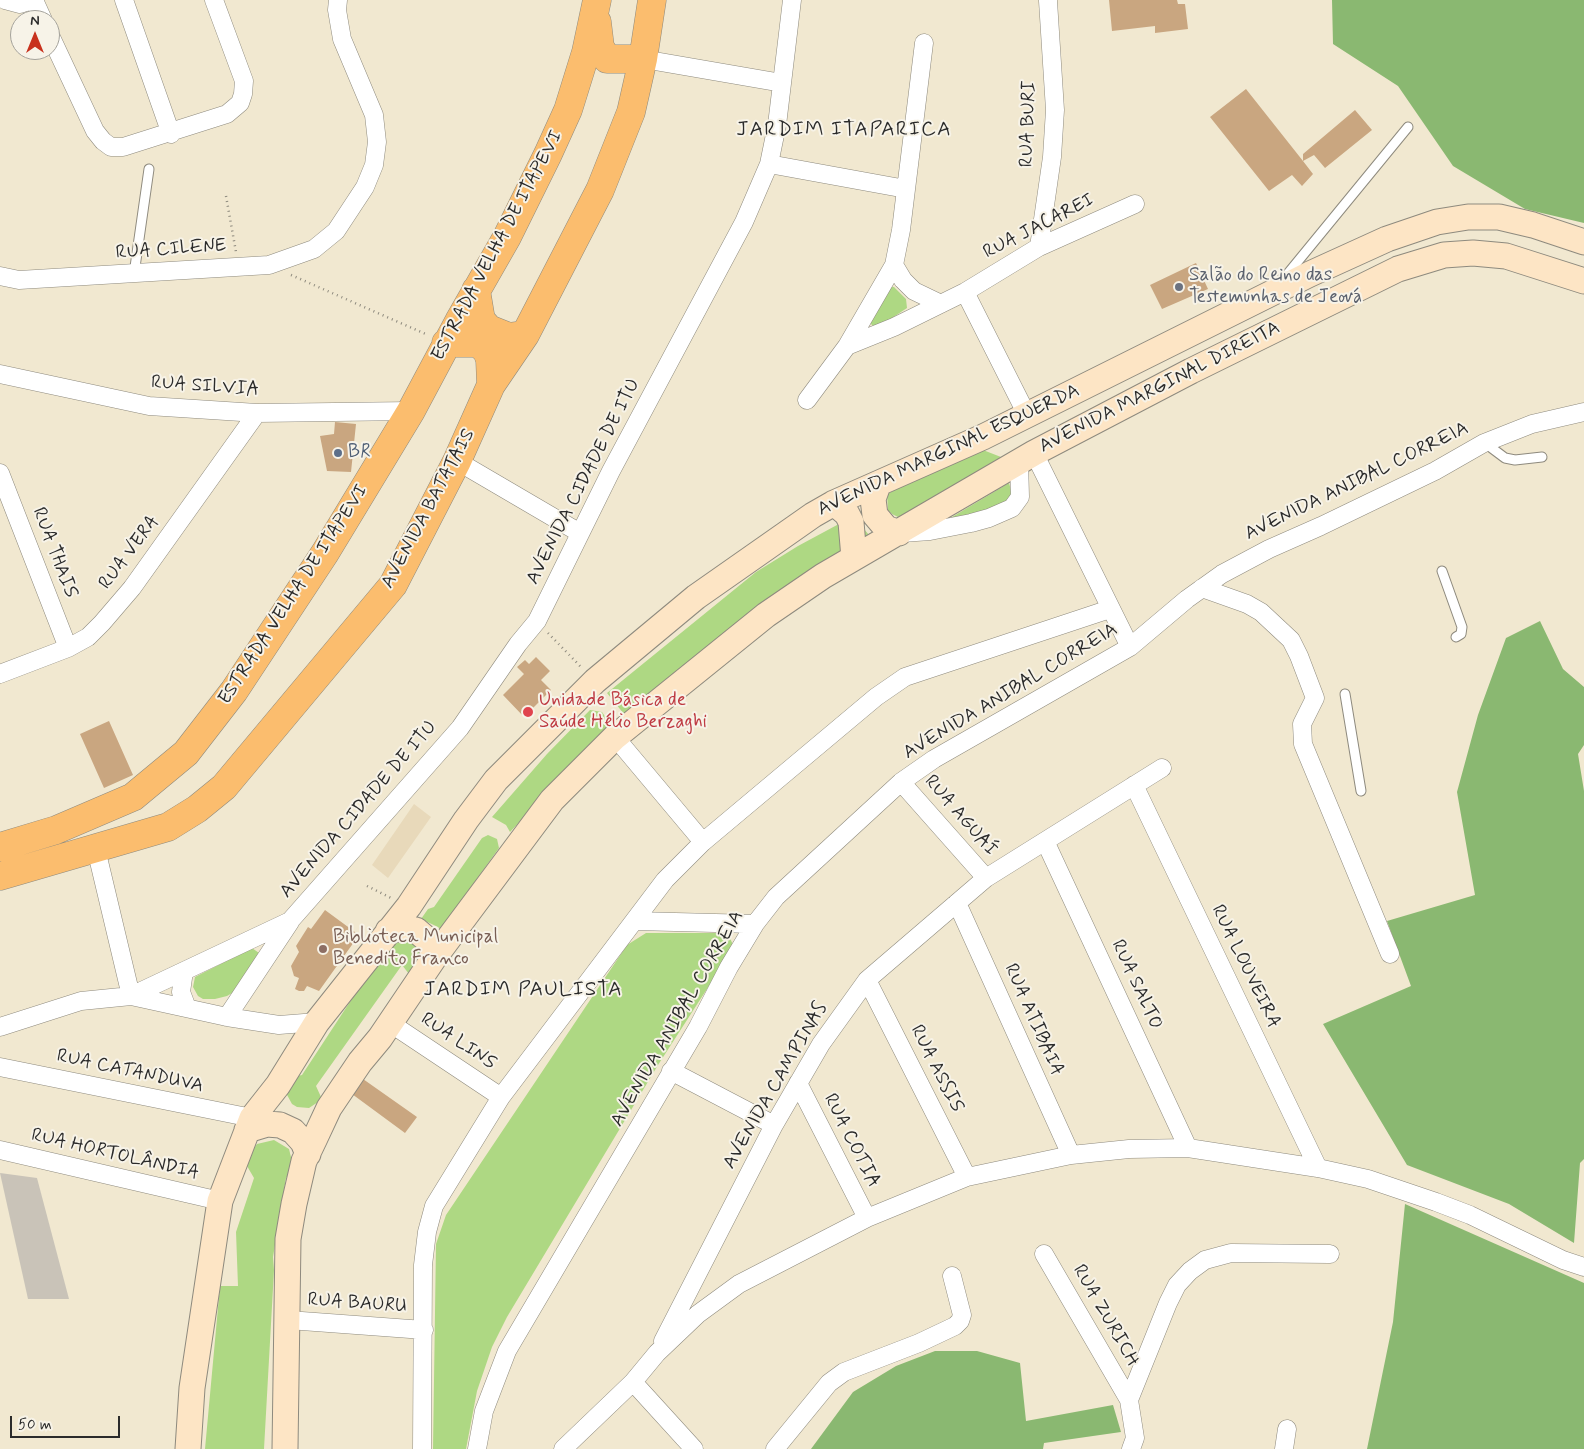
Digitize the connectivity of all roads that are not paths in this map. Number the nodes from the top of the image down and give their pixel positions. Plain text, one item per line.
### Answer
1 (5, 0) edge
2 (33, 0) edge
3 (124, 0) edge
4 (214, 0) edge
5 (338, 0) edge
6 (652, 0) edge
7 (792, 0) edge
8 (1048, 0) edge
9 (597, 4) edge
10 (924, 43) dead end
11 (60, 56) edge
12 (644, 59) junction
13 (782, 84) junction
14 (1408, 127) dead end
15 (171, 134) junction
16 (769, 164) junction
17 (149, 168) dead end
18 (906, 189) junction
19 (1135, 204) dead end
20 (1584, 242) edge
21 (1039, 247) junction
22 (894, 265) junction
23 (134, 274) junction
24 (0, 276) edge
25 (1584, 281) edge
26 (476, 290) junction
27 (965, 292) junction
28 (1270, 295) junction
29 (939, 303) junction
30 (525, 335) junction
31 (446, 343) junction
32 (847, 346) junction
33 (0, 374) edge
34 (491, 385) junction
35 (807, 400) dead end
36 (411, 411) junction
37 (1584, 412) edge
38 (257, 413) junction
39 (1027, 415) junction
40 (983, 437) junction
41 (1484, 443) junction
42 (1027, 457) junction
43 (1542, 457) dead end
44 (457, 460) junction
45 (0, 473) edge
46 (878, 485) junction
47 (834, 503) junction
48 (580, 533) junction
49 (899, 533) junction
50 (854, 558) junction
51 (1442, 571) dead end
52 (1202, 588) junction
53 (1110, 609) junction
54 (1456, 637) dead end
55 (1130, 647) junction
56 (68, 648) junction
57 (0, 674) edge
58 (1345, 694) dead end
59 (616, 738) junction
60 (1162, 768) dead end
61 (901, 782) junction
62 (1134, 785) junction
63 (1360, 791) dead end
64 (1045, 841) junction
65 (703, 842) junction
66 (1, 845) edge
67 (96, 849) junction
68 (0, 876) edge
69 (986, 878) junction
70 (957, 903) junction
71 (290, 921) junction
72 (635, 921) junction
73 (755, 924) junction
74 (388, 932) junction
75 (1390, 954) dead end
76 (434, 958) junction
77 (184, 971) junction
78 (867, 980) junction
79 (131, 996) junction
80 (187, 1008) junction
81 (227, 1017) junction
82 (317, 1022) junction
83 (390, 1023) junction
84 (279, 1024) junction
85 (0, 1027) edge
86 (300, 1049) junction
87 (0, 1067) edge
88 (671, 1072) junction
89 (798, 1083) junction
90 (278, 1085) junction
91 (501, 1097) junction
92 (329, 1108) junction
93 (250, 1124) junction
94 (774, 1126) junction
95 (1188, 1148) junction
96 (0, 1150) edge
97 (308, 1154) junction
98 (1071, 1155) junction
99 (1318, 1168) junction
100 (967, 1176) junction
101 (220, 1201) junction
102 (867, 1218) junction
103 (1044, 1254) dead end
104 (1330, 1254) dead end
105 (1584, 1267) edge
106 (952, 1276) dead end
107 (288, 1320) junction
108 (424, 1330) junction
109 (657, 1353) junction
110 (633, 1382) junction
111 (1128, 1400) junction
112 (1287, 1429) dead end
113 (188, 1449) edge
114 (285, 1449) edge
115 (422, 1449) edge
116 (478, 1449) edge
117 (563, 1449) edge
118 (694, 1449) edge
119 (775, 1449) edge
120 (1131, 1449) edge
121 (1284, 1449) edge

1 - 2 street
3 - 15 street
4 - 15 street
5 - 23 street, RUA CILENE
6 - 12 main road, AVENIDA BATATAIS
7 - 13 street, AVENIDA CIDADE DE ITU
8 - 21 street, RUA BURI
9 - 12 main road
9 - 26 main road, ESTRADA VELHA DE ITAPEVI
10 - 18 street
11 - 15 street
12 - 13 street
12 - 30 main road, AVENIDA BATATAIS
13 - 16 street, AVENIDA CIDADE DE ITU
14 - 28 lane
16 - 18 street
16 - 48 street, AVENIDA CIDADE DE ITU
17 - 23 lane
18 - 22 street
19 - 21 street, RUA JACAREI
20 - 28 main road, AVENIDA MARGINAL ESQUERDA
21 - 27 street, RUA JACAREI
22 - 29 street
22 - 32 street
23 - 24 street, RUA CILENE
25 - 42 main road, AVENIDA MARGINAL DIREITA
26 - 30 main road
26 - 31 main road, ESTRADA VELHA DE ITAPEVI
27 - 29 street, RUA JACAREI
27 - 39 street
28 - 39 main road, AVENIDA MARGINAL ESQUERDA
29 - 32 street, RUA JACAREI
30 - 34 main road, AVENIDA BATATAIS
31 - 34 main road
31 - 36 main road, ESTRADA VELHA DE ITAPEVI
32 - 35 street
33 - 38 street, RUA SILVIA
34 - 44 main road, AVENIDA BATATAIS
36 - 38 street, RUA SILVIA
36 - 66 main road, ESTRADA VELHA DE ITAPEVI
37 - 41 street, AVENIDA ANIBAL CORREIA
38 - 56 street, RUA VERA
39 - 40 main road, AVENIDA MARGINAL ESQUERDA
40 - 42 main road
40 - 46 main road, AVENIDA MARGINAL ESQUERDA
41 - 43 lane
41 - 52 street, AVENIDA ANIBAL CORREIA
42 - 49 main road, AVENIDA MARGINAL DIREITA
42 - 49 street, AVENIDA MARGINAL DIREITA
42 - 53 street
44 - 48 street
44 - 67 main road, AVENIDA BATATAIS
45 - 56 street, RUA THAIS
46 - 47 main road, AVENIDA MARGINAL ESQUERDA
46 - 49 main road
47 - 50 main road
47 - 74 main road, AVENIDA MARGINAL ESQUERDA
48 - 71 street, AVENIDA CIDADE DE ITU
49 - 50 main road, AVENIDA MARGINAL DIREITA
50 - 59 main road, AVENIDA MARGINAL DIREITA
51 - 54 lane
52 - 55 street, AVENIDA ANIBAL CORREIA
52 - 75 street
53 - 55 street
53 - 65 street
55 - 61 street, AVENIDA ANIBAL CORREIA
56 - 57 street, RUA VERA
58 - 63 lane
59 - 65 street
59 - 76 main road, AVENIDA MARGINAL DIREITA
60 - 62 street, AVENIDA CAMPINAS
61 - 69 street, RUA AGUAÍ
61 - 73 street, AVENIDA ANIBAL CORREIA
62 - 64 street, AVENIDA CAMPINAS
62 - 99 street, RUA LOUVEIRA
64 - 69 street, AVENIDA CAMPINAS
64 - 95 street, RUA SALTO
65 - 72 street
67 - 68 main road, AVENIDA BATATAIS
67 - 79 street
69 - 70 street, AVENIDA CAMPINAS
70 - 78 street, AVENIDA CAMPINAS
70 - 98 street, RUA ATIBAIA
71 - 77 street, AVENIDA CIDADE DE ITU
71 - 81 street, AVENIDA CIDADE DE ITU
72 - 73 street
72 - 91 street
73 - 88 street, AVENIDA ANIBAL CORREIA
74 - 76 main road
74 - 82 main road, AVENIDA MARGINAL ESQUERDA
76 - 83 main road, AVENIDA MARGINAL DIREITA
77 - 79 street, AVENIDA CIDADE DE ITU
77 - 80 street
78 - 89 street, AVENIDA CAMPINAS
78 - 100 street, RUA ASSIS
79 - 80 street
79 - 85 street, AVENIDA CIDADE DE ITU
80 - 81 street
81 - 84 street
82 - 84 street
82 - 86 main road, AVENIDA MARGINAL ESQUERDA
83 - 91 street, RUA LINS
83 - 92 main road, AVENIDA MARGINAL DIREITA
84 - 86 street
86 - 90 main road, AVENIDA MARGINAL ESQUERDA
87 - 93 street, RUA CATANDUVA
88 - 94 street
88 - 116 street, AVENIDA ANIBAL CORREIA
89 - 94 street, AVENIDA CAMPINAS
89 - 102 street, RUA COTIA
90 - 92 main road
90 - 93 main road, AVENIDA MARGINAL ESQUERDA
91 - 108 street
92 - 97 main road, AVENIDA MARGINAL DIREITA
93 - 97 main road
93 - 101 main road, AVENIDA MARGINAL ESQUERDA
94 - 109 street, AVENIDA CAMPINAS
95 - 98 street
95 - 99 street
96 - 101 street, RUA HORTOLÂNDIA
97 - 107 main road, AVENIDA MARGINAL DIREITA
98 - 100 street
99 - 105 street
100 - 102 street
101 - 113 main road, AVENIDA MARGINAL ESQUERDA
102 - 109 street
103 - 111 street, RUA ZURICH
104 - 111 street
106 - 119 street
107 - 108 street, RUA BAURU
107 - 114 main road, AVENIDA MARGINAL DIREITA
108 - 115 street
109 - 110 street
110 - 117 street
110 - 118 street
111 - 120 street
112 - 121 street

